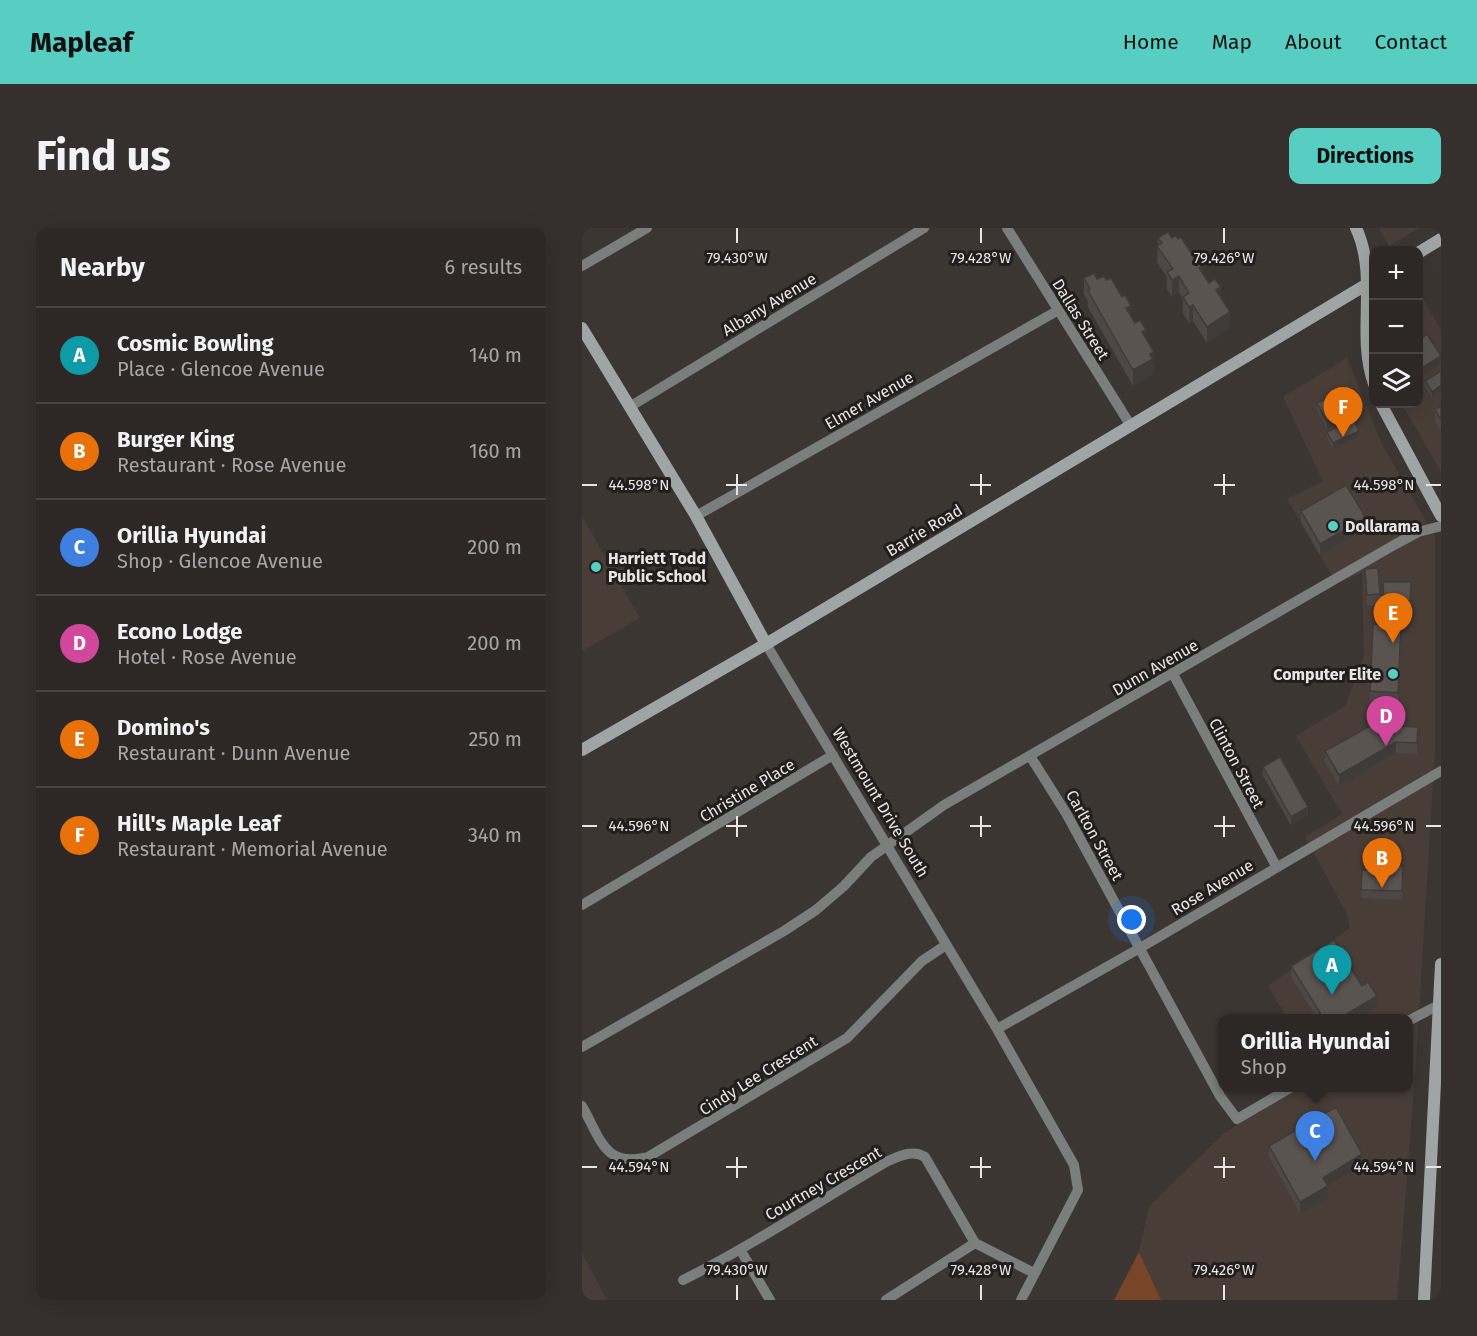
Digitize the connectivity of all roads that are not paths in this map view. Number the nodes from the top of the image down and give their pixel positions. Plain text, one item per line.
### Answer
1 (647, 228) edge
2 (924, 228) edge
3 (1007, 228) edge
4 (1356, 228) edge
5 (1441, 239) edge
6 (1423, 250) edge
7 (582, 266) edge
8 (1369, 277) edge
9 (1369, 284) edge
10 (1369, 295) edge
11 (1058, 311) junction
12 (582, 328) edge
13 (1369, 360) edge
14 (631, 406) junction
15 (1383, 408) edge
16 (1131, 426) junction
17 (696, 516) junction
18 (1441, 516) edge
19 (1441, 526) edge
20 (766, 644) junction
21 (1173, 674) junction
22 (582, 750) edge
23 (833, 755) junction
24 (1030, 756) junction
25 (1441, 771) edge
26 (888, 845) junction
27 (1275, 866) junction
28 (582, 905) edge
29 (946, 945) junction
30 (1140, 948) junction
31 (1441, 964) edge
32 (1438, 1005) junction
33 (1413, 1018) edge
34 (997, 1029) junction
35 (582, 1047) edge
36 (1283, 1092) edge
37 (582, 1107) edge
38 (975, 1243) junction
39 (741, 1251) junction
40 (1034, 1273) junction
41 (683, 1280) dead end
42 (770, 1300) edge
43 (886, 1300) edge
44 (1021, 1300) edge
45 (1424, 1300) edge

1 - 7 street
2 - 14 street, Albany Avenue
3 - 11 street, Dallas Street
4 - 8 street
5 - 6 street
9 - 16 street, Barrie Road
10 - 13 street
11 - 16 street, Dallas Street
11 - 17 street, Elmer Avenue
12 - 14 street, Westmount Drive South
14 - 17 street, Westmount Drive South
15 - 18 street
16 - 20 street, Barrie Road
17 - 20 street, Westmount Drive South
19 - 21 street, Dunn Avenue
20 - 22 street, Barrie Road
20 - 23 street, Westmount Drive South
21 - 24 street, Dunn Avenue
21 - 27 street, Clinton Street
23 - 26 street, Westmount Drive South
23 - 28 street, Christine Place
24 - 26 street, Dunn Avenue
24 - 30 street, Carlton Street
25 - 27 street, Rose Avenue
26 - 29 street, Westmount Drive South
26 - 35 street
27 - 30 street, Rose Avenue
29 - 34 street, Westmount Drive South
29 - 37 street, Cindy Lee Crescent
30 - 34 street, Rose Avenue
30 - 36 street, Carlton Street
31 - 32 street
32 - 33 street
32 - 45 street
34 - 40 street, Westmount Drive South
38 - 39 street, Courtney Crescent
38 - 40 street
38 - 43 street
39 - 41 street, Courtney Crescent
39 - 42 street
40 - 44 street, Westmount Drive South

